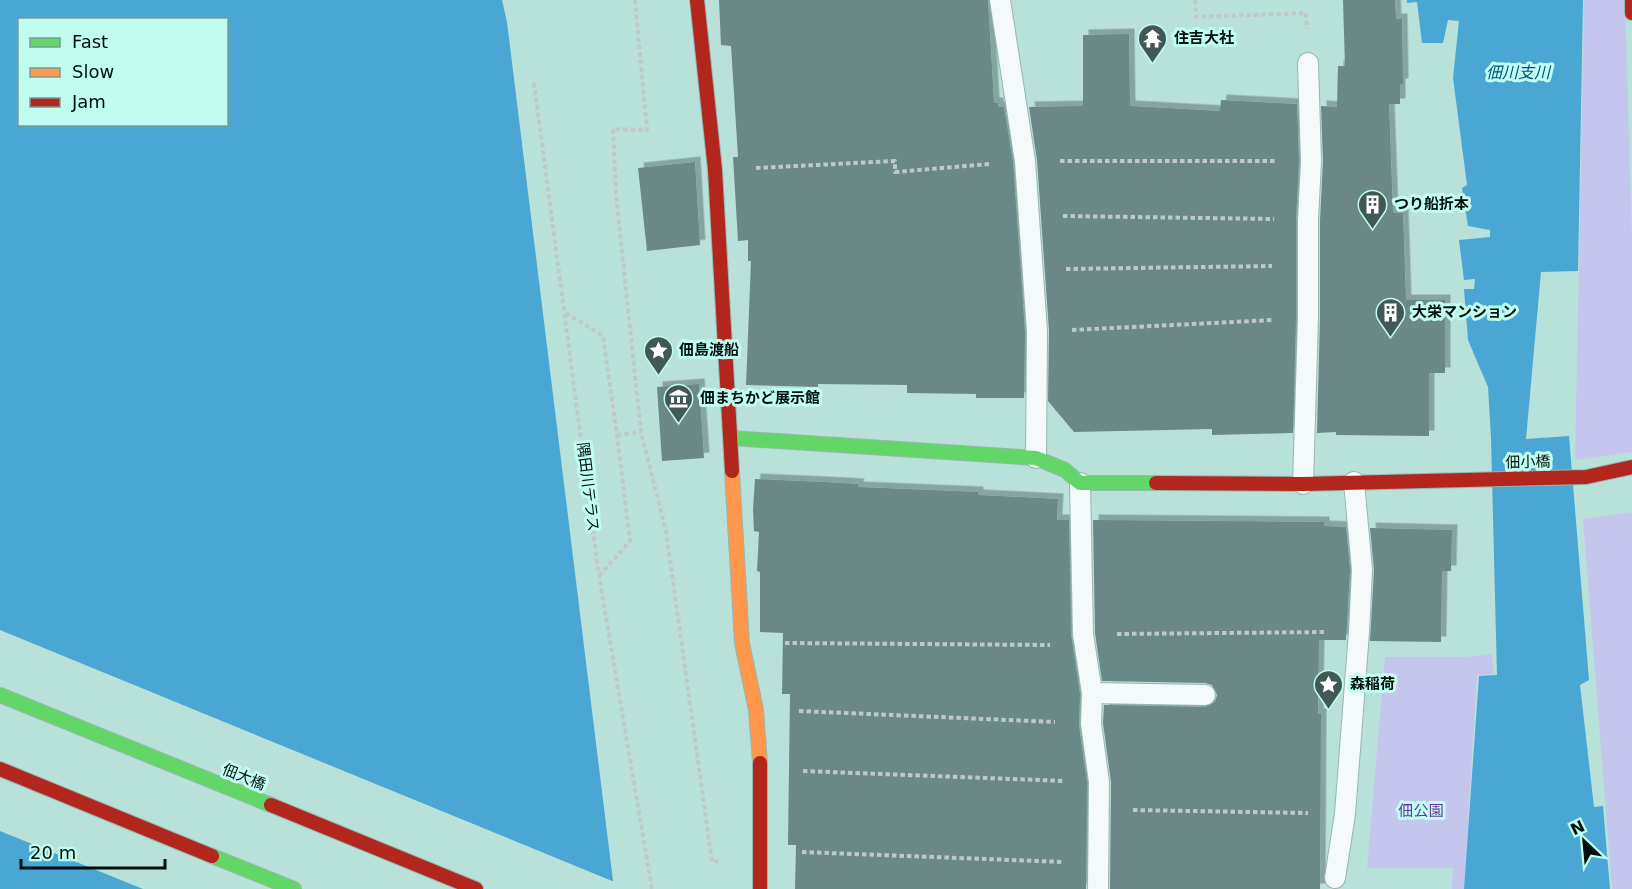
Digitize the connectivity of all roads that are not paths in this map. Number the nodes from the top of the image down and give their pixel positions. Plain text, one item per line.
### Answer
1 (697, 0) edge
2 (1000, 0) edge
3 (1632, 0) edge
4 (1632, 13) edge
5 (1308, 63) road end
6 (731, 438) junction
7 (1036, 458) junction
8 (1632, 467) edge
9 (1354, 482) junction
10 (1080, 483) junction
11 (1303, 484) junction
12 (1092, 693) junction
13 (0, 695) edge
14 (1205, 695) dead end
15 (0, 769) edge
16 (1335, 878) dead end
17 (294, 889) edge
18 (476, 889) edge
19 (760, 889) edge
20 (1098, 889) edge

1 - 6 street
2 - 7 lane
3 - 4 street
5 - 11 lane
6 - 7 street
6 - 19 street
7 - 10 street
8 - 9 street, 佃小橋
9 - 11 street, 佃小橋
9 - 16 lane
10 - 11 street, 佃小橋
10 - 12 lane
12 - 14 lane
12 - 20 lane
13 - 18 street, 佃大橋
15 - 17 street

